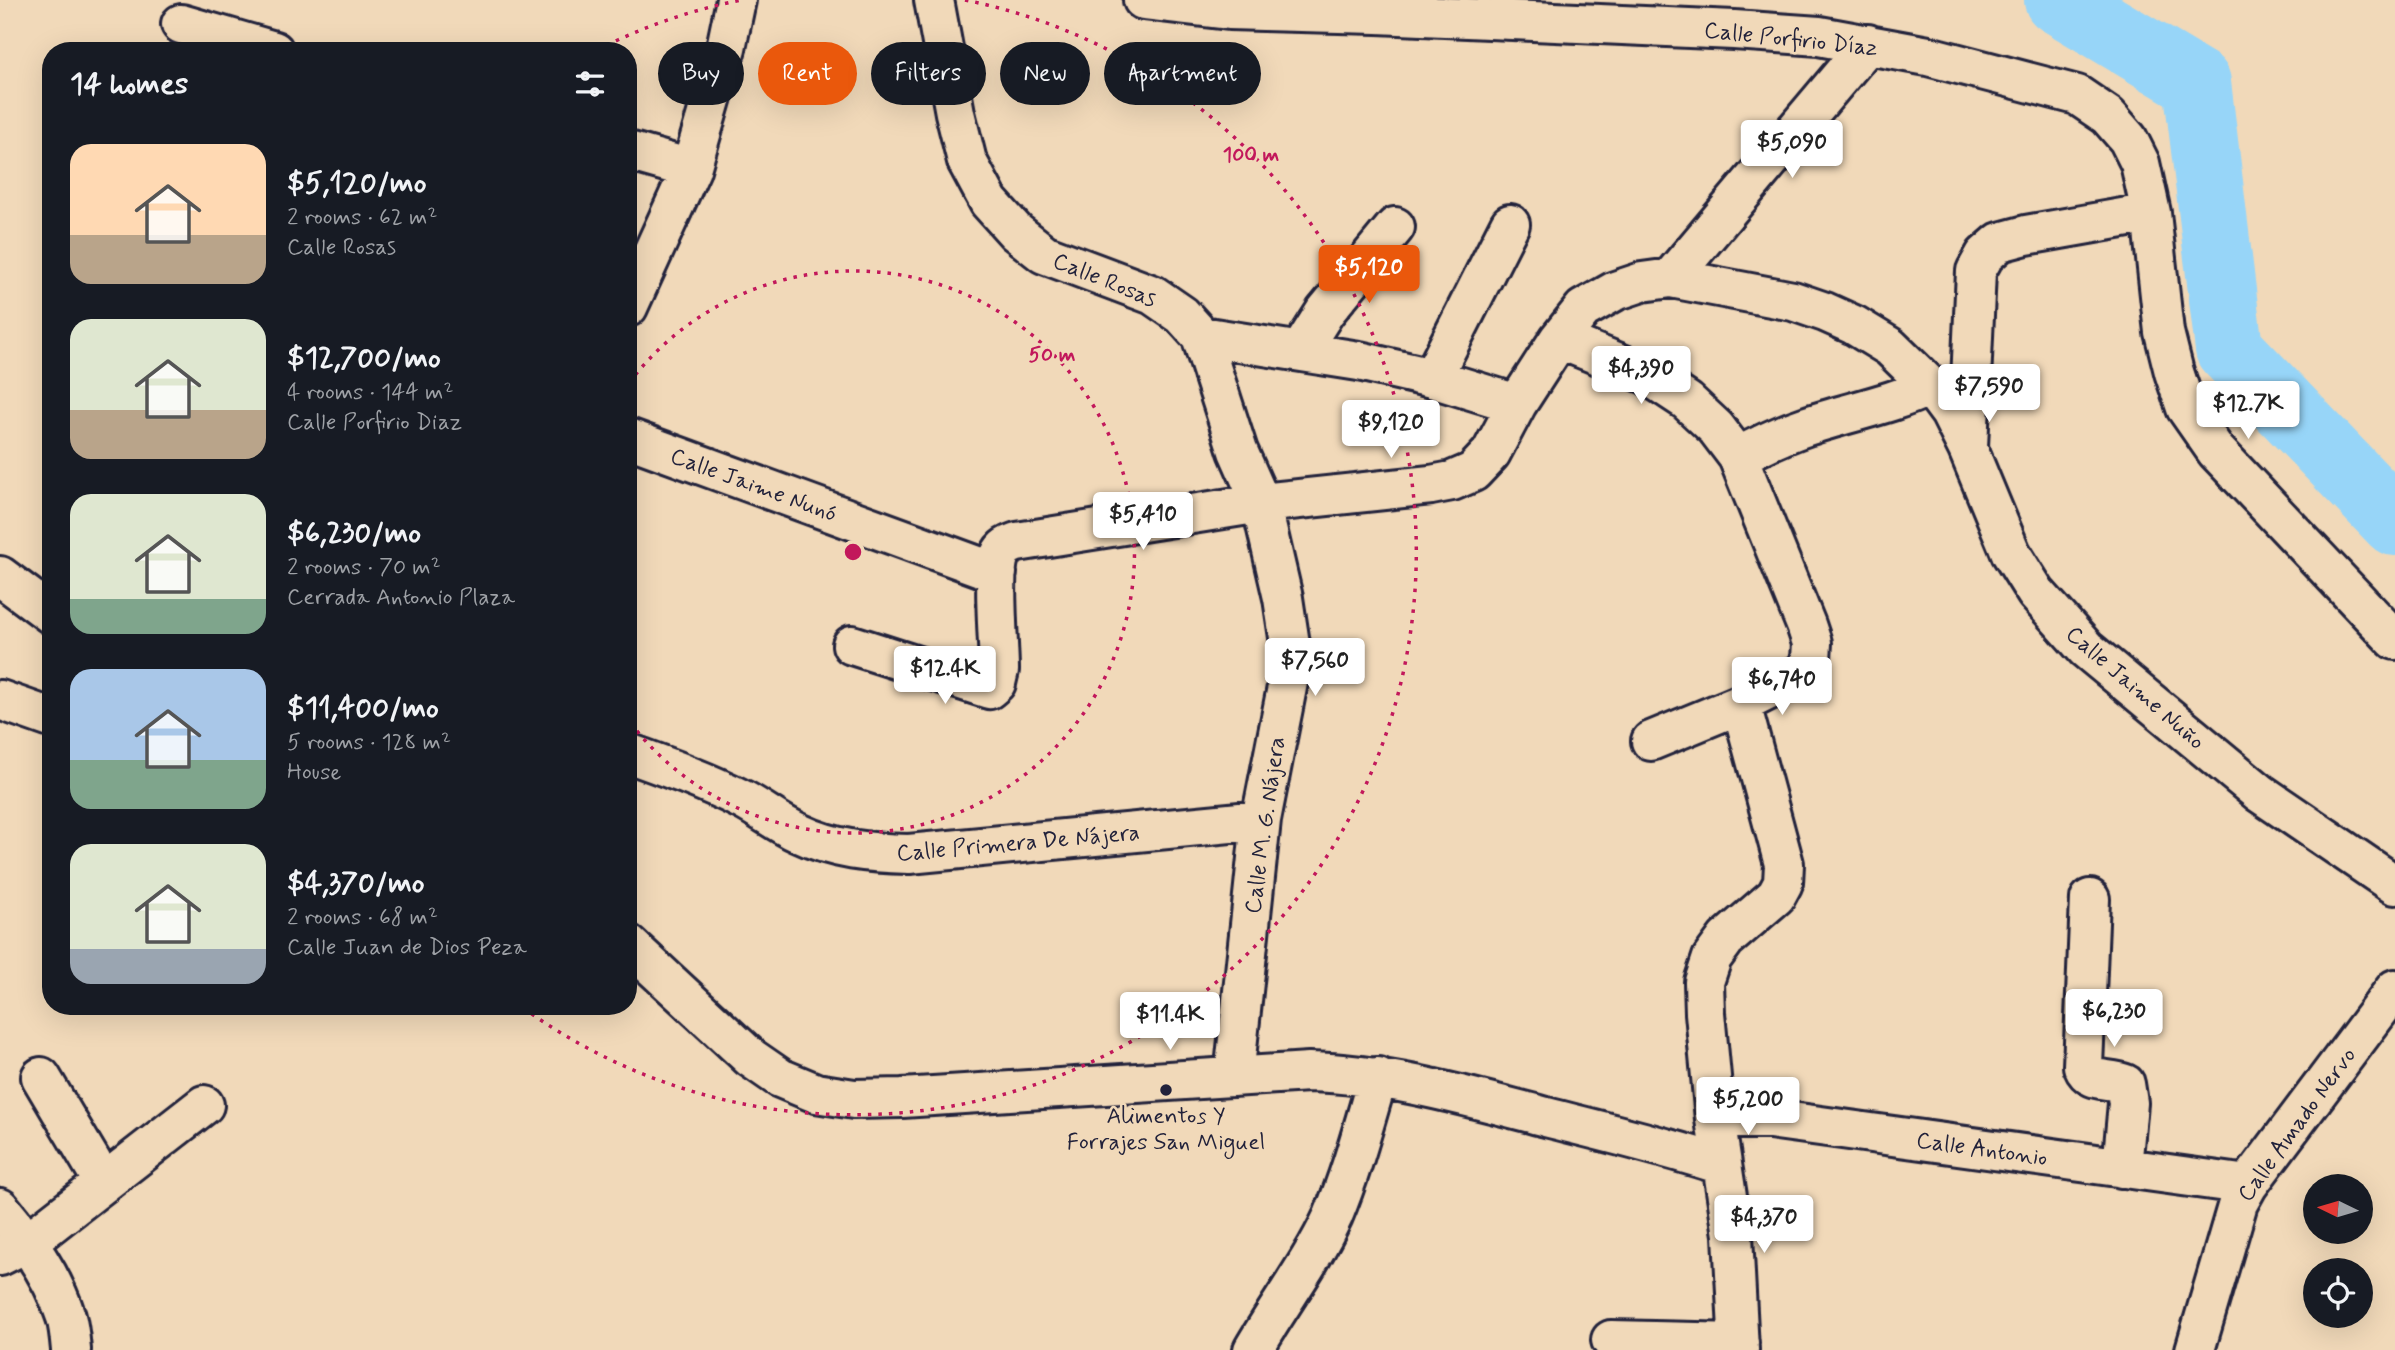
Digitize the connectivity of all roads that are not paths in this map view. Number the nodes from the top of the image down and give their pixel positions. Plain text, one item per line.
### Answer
1 (736, 0) edge
2 (934, 0) edge
3 (1143, 0) edge
4 (1738, 15) edge
5 (181, 24) dead end
6 (243, 42) edge
7 (1868, 44) junction
8 (637, 154) edge
9 (691, 169) junction
10 (2151, 213) junction
11 (1510, 224) dead end
12 (1395, 228) dead end
13 (1671, 278) junction
14 (637, 287) edge
15 (1200, 336) junction
16 (1559, 339) junction
17 (1301, 351) junction
18 (1432, 378) junction
19 (1930, 387) junction
20 (1517, 404) junction
21 (637, 441) edge
22 (1968, 449) junction
23 (1738, 457) junction
24 (1261, 503) junction
25 (997, 573) junction
26 (0, 576) edge
27 (42, 607) edge
28 (2395, 640) edge
29 (852, 645) dead end
30 (0, 700) edge
31 (1741, 704) junction
32 (42, 715) edge
33 (1651, 741) dead end
34 (637, 756) edge
35 (1261, 820) junction
36 (2395, 885) edge
37 (2090, 900) dead end
38 (637, 952) edge
39 (2395, 989) edge
40 (41, 1077) dead end
41 (1234, 1077) junction
42 (1378, 1077) junction
43 (204, 1105) dead end
44 (1715, 1119) junction
45 (1722, 1165) junction
46 (2122, 1168) junction
47 (104, 1183) junction
48 (2248, 1185) junction
49 (0, 1208) edge
50 (14, 1250) edge
51 (1611, 1340) dead end
52 (1739, 1347) edge
53 (71, 1350) edge
54 (1253, 1350) edge
55 (2195, 1350) edge

1 - 9 street
2 - 15 street, Calle Rosas
3 - 4 street, Calle Porfirio Díaz
4 - 7 street, Calle Porfirio Díaz
5 - 6 street
7 - 10 street, Calle Porfirio Díaz
7 - 13 street
8 - 9 street
9 - 14 street
10 - 22 street
10 - 28 street, Calle Porfirio Díaz
11 - 18 street
12 - 17 street
13 - 16 street, Calle Jaime Nuño
13 - 19 street, Calle Jaime Nuño
15 - 17 street
15 - 24 street, Calle M. G. Nájera
16 - 20 street, Calle Jaime Nuño
16 - 23 street
17 - 18 street
18 - 20 street
19 - 22 street, Calle Jaime Nuño
19 - 23 street
20 - 24 street, Calle Jaime Nuño
21 - 25 street, Calle Jaime Nunó
22 - 36 street, Calle Jaime Nuño
23 - 31 street
24 - 25 street, Calle Jaime Nuño
24 - 35 street, Calle M. G. Nájera
25 - 29 street
26 - 27 street
30 - 32 street
31 - 33 street
31 - 44 street
34 - 35 street, Calle Primera De Nájera
35 - 41 street, Calle M. G. Nájera
37 - 46 street
38 - 41 street
39 - 48 street, Calle Amado Nervo
40 - 47 street
41 - 42 street
42 - 45 street
42 - 54 street
43 - 47 street
44 - 45 street
44 - 46 street, Calle Antonio
45 - 52 street
46 - 48 street, Calle Antonio
47 - 50 street
48 - 55 street, Calle Amado Nervo
49 - 50 street
50 - 53 street
51 - 52 street

